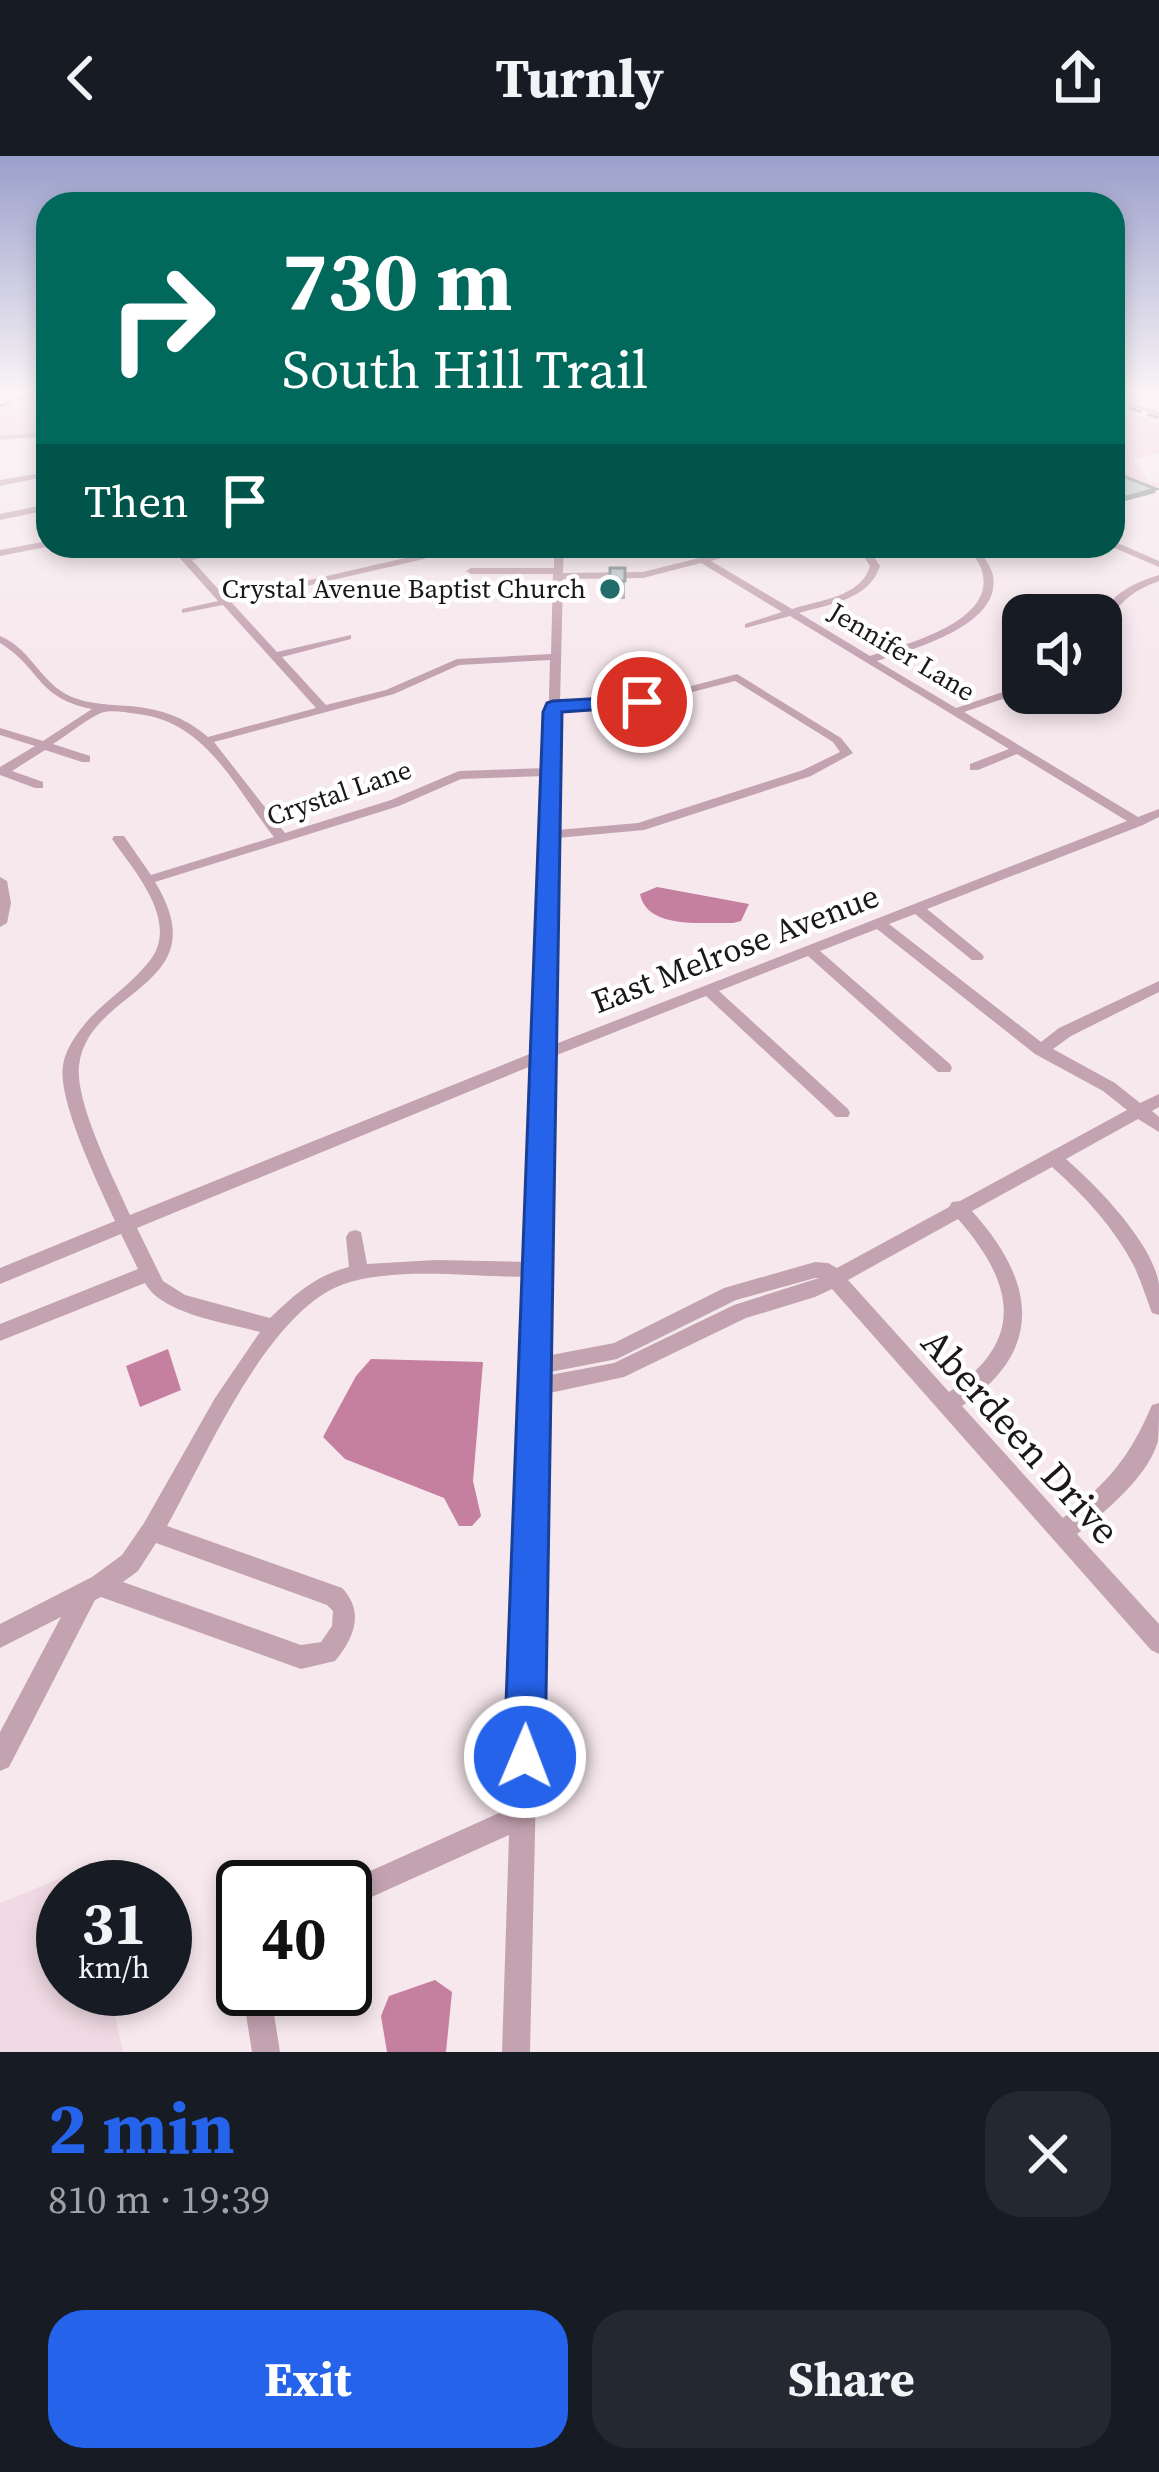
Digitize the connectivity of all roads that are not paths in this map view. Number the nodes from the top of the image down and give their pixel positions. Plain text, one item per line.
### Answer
1 (36, 510) edge
2 (0, 517) edge
3 (36, 546) edge
4 (1125, 549) edge
5 (0, 553) edge
6 (186, 558) edge
7 (417, 558) edge
8 (559, 558) edge
9 (711, 558) edge
10 (870, 558) edge
11 (981, 558) edge
12 (703, 560) junction
13 (1159, 564) edge
14 (471, 571) dead end
15 (558, 574) junction
16 (1159, 578) edge
17 (1121, 594) edge
18 (225, 602) junction
19 (186, 610) dead end
20 (790, 613) junction
21 (749, 626) dead end
22 (347, 637) dead end
23 (0, 639) edge
24 (275, 656) junction
25 (555, 657) junction
26 (868, 660) junction
27 (1002, 695) edge
28 (638, 702) junction
29 (103, 707) junction
30 (553, 707) junction
31 (324, 710) junction
32 (955, 712) junction
33 (660, 729) dead end
34 (0, 731) edge
35 (205, 742) junction
36 (43, 747) junction
37 (1017, 750) junction
38 (86, 759) dead end
39 (974, 767) dead end
40 (2, 772) edge
41 (551, 772) junction
42 (39, 785) dead end
43 (1159, 813) edge
44 (1138, 822) junction
45 (550, 836) junction
46 (282, 838) junction
47 (119, 839) dead end
48 (0, 881) edge
49 (145, 881) junction
50 (918, 909) junction
51 (0, 923) edge
52 (876, 926) junction
53 (811, 952) junction
54 (977, 956) dead end
55 (1159, 986) edge
56 (710, 991) junction
57 (1041, 1050) junction
58 (544, 1054) junction
59 (944, 1068) dead end
60 (1159, 1100) edge
61 (1140, 1110) junction
62 (842, 1113) dead end
63 (1159, 1126) edge
64 (1053, 1156) junction
65 (958, 1207) junction
66 (128, 1224) junction
67 (355, 1237) dead end
68 (538, 1270) junction
69 (149, 1273) junction
70 (359, 1273) junction
71 (835, 1275) junction
72 (0, 1276) edge
73 (1159, 1306) edge
74 (273, 1327) junction
75 (0, 1334) edge
76 (535, 1377) junction
77 (946, 1406) junction
78 (1159, 1412) edge
79 (152, 1531) junction
80 (1060, 1534) junction
81 (94, 1588) junction
82 (0, 1636) edge
83 (1159, 1642) edge
84 (0, 1759) edge
85 (523, 1815) junction
86 (372, 1884) edge
87 (260, 2016) edge
88 (266, 2052) edge
89 (516, 2052) edge

1 - 2 street
3 - 5 street
4 - 13 street
6 - 18 street
7 - 18 street
8 - 15 street
9 - 12 street
10 - 20 street
11 - 26 street
12 - 15 street
12 - 20 street, Jennifer Lane
14 - 15 street
15 - 25 street
16 - 17 street
18 - 19 street
18 - 24 street
20 - 21 street
20 - 26 street, Jennifer Lane
22 - 24 street
23 - 29 street
24 - 31 street
25 - 30 street
25 - 31 street
26 - 32 street, Jennifer Lane
27 - 32 street
28 - 30 street
28 - 33 street
28 - 45 street
29 - 35 street
29 - 36 street
30 - 41 street
31 - 35 street
32 - 37 street, Jennifer Lane
34 - 36 street
35 - 46 street
36 - 38 street
36 - 40 street
37 - 39 street
37 - 44 street, Jennifer Lane
40 - 42 street
41 - 45 street
41 - 46 street, Crystal Lane
43 - 44 street, East Melrose Avenue
44 - 50 street, East Melrose Avenue
45 - 58 street
46 - 49 street, Crystal Lane
47 - 49 street
48 - 51 street
49 - 66 street
50 - 52 street, East Melrose Avenue
50 - 54 street
52 - 53 street, East Melrose Avenue
52 - 57 street
53 - 56 street, East Melrose Avenue
53 - 59 street
55 - 57 street
56 - 58 street, East Melrose Avenue
56 - 62 street
57 - 61 street
58 - 66 street, East Melrose Avenue
58 - 68 street
60 - 61 street
61 - 63 street
61 - 64 street
64 - 65 street
64 - 73 street
65 - 71 street
65 - 77 street
66 - 69 street
66 - 72 street, East Melrose Avenue
67 - 70 street
68 - 70 street
68 - 76 street
69 - 74 street
69 - 75 street
70 - 74 street
71 - 76 street
71 - 77 street, Aberdeen Drive
74 - 79 street
76 - 85 street
77 - 80 street, Aberdeen Drive
78 - 80 street
79 - 81 street
79 - 81 street
80 - 83 street, Aberdeen Drive
81 - 82 street
81 - 84 street
85 - 86 street
85 - 89 street
87 - 88 street

